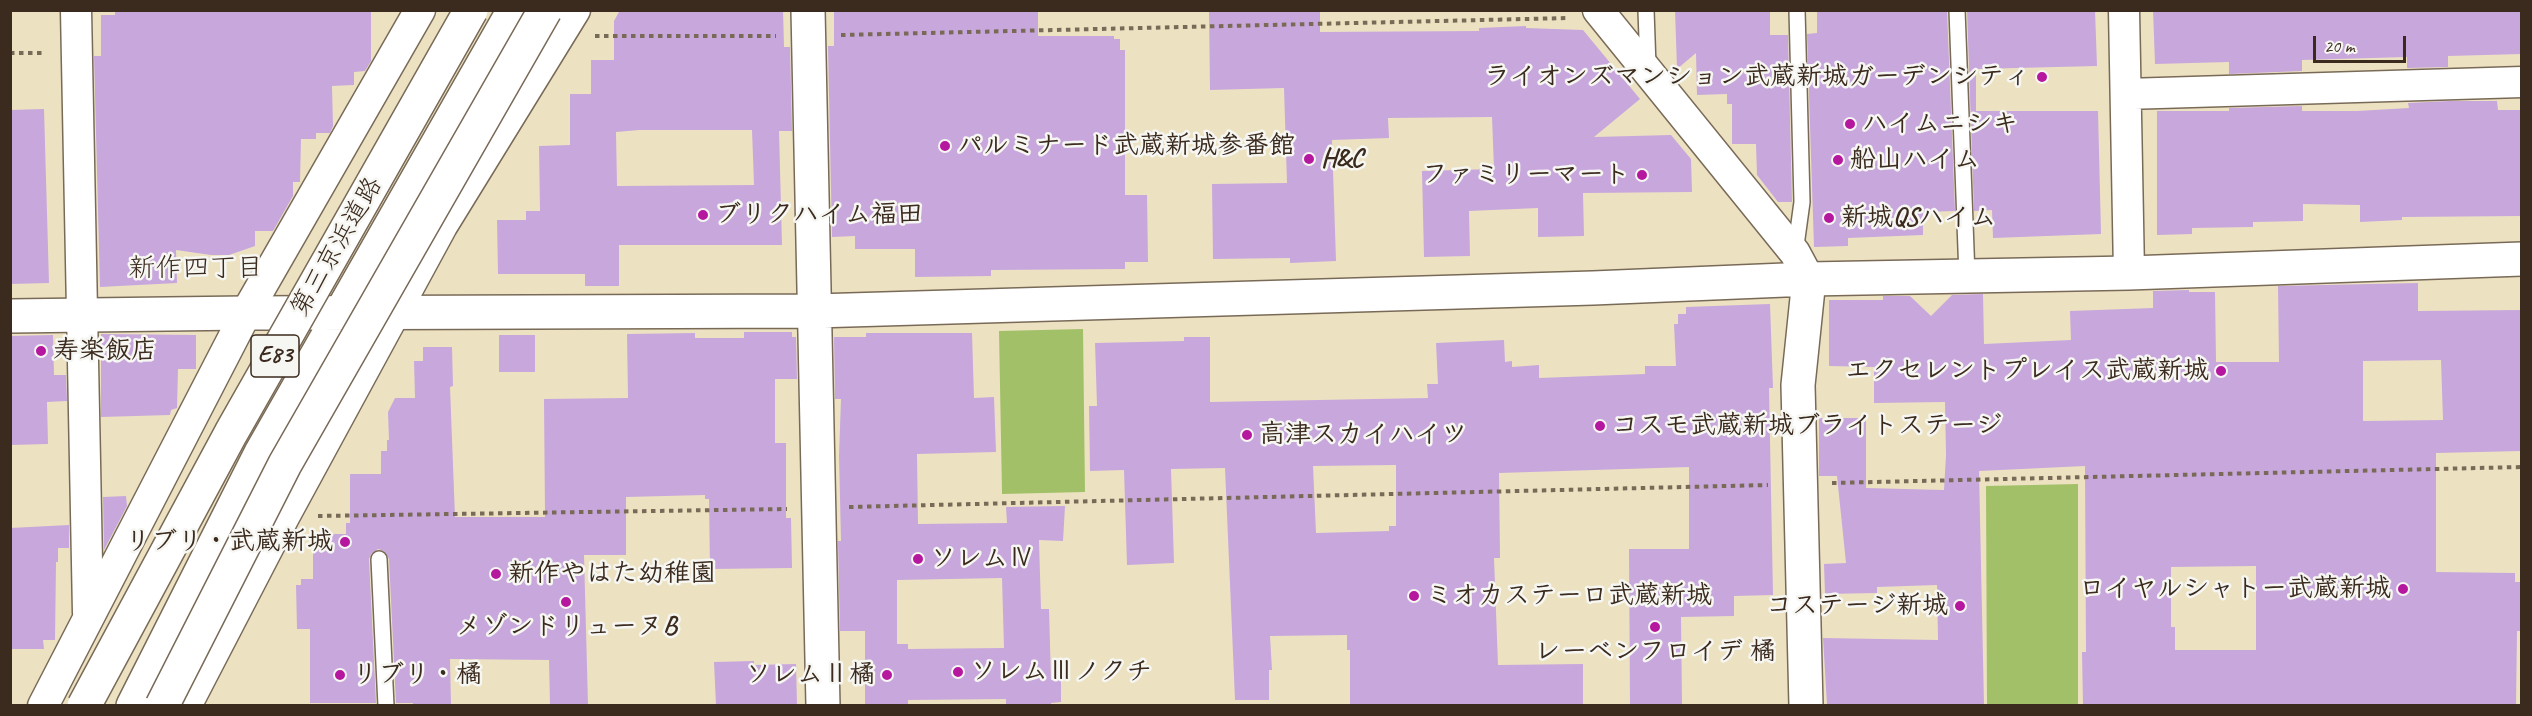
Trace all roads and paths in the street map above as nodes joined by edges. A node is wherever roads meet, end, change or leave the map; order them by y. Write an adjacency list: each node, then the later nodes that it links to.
1 (76, 10): 28 (street)
2 (420, 10): 24 (street)
3 (471, 10): 36 (main road, 第三京浜道路 / E83, bridge)
4 (491, 10): 25 (main road)
5 (514, 10): 25 (main road)
6 (574, 10): 12 (street)
7 (1646, 10): 16 (lane)
8 (1797, 10): 20 (lane)
9 (1957, 10): 22 (lane)
10 (2124, 10): 18 (street)
11 (1601, 14): 13 (path); 16 (street)
12 (552, 23): 13 (path); 26 (street); 39 (main road, E83, bridge)
13 (808, 23): 23 (main road)
14 (55, 52): 15 (path)
15 (10, 53)
16 (1648, 72): 20 (street)
17 (2522, 82): 18 (street)
18 (2126, 94): 21 (street)
19 (2522, 259): 21 (main road)
20 (1802, 266): 22 (main road); 23 (main road); 30 (main road)
21 (2129, 273): 22 (main road)
22 (1966, 276)
23 (814, 312): 26 (main road); 31 (main road)
24 (246, 313): 25 (main road); 28 (main road); 34 (street)
25 (330, 313): 26 (main road); 37 (main road); 38 (main road)
26 (393, 313): 32 (street)
27 (10, 316): 28 (main road)
28 (82, 317): 34 (street)
29 (2522, 467): 30 (path)
30 (1799, 484): 31 (path); 43 (main road)
31 (819, 508): 32 (path); 42 (main road)
32 (284, 517): 40 (street)
33 (379, 559): 41 (lane)
34 (88, 617): 35 (street)
35 (43, 705)
36 (84, 705)
37 (112, 705)
38 (133, 705)
39 (162, 705)
40 (186, 705)
41 (386, 705)
42 (823, 705)
43 (1806, 705)

